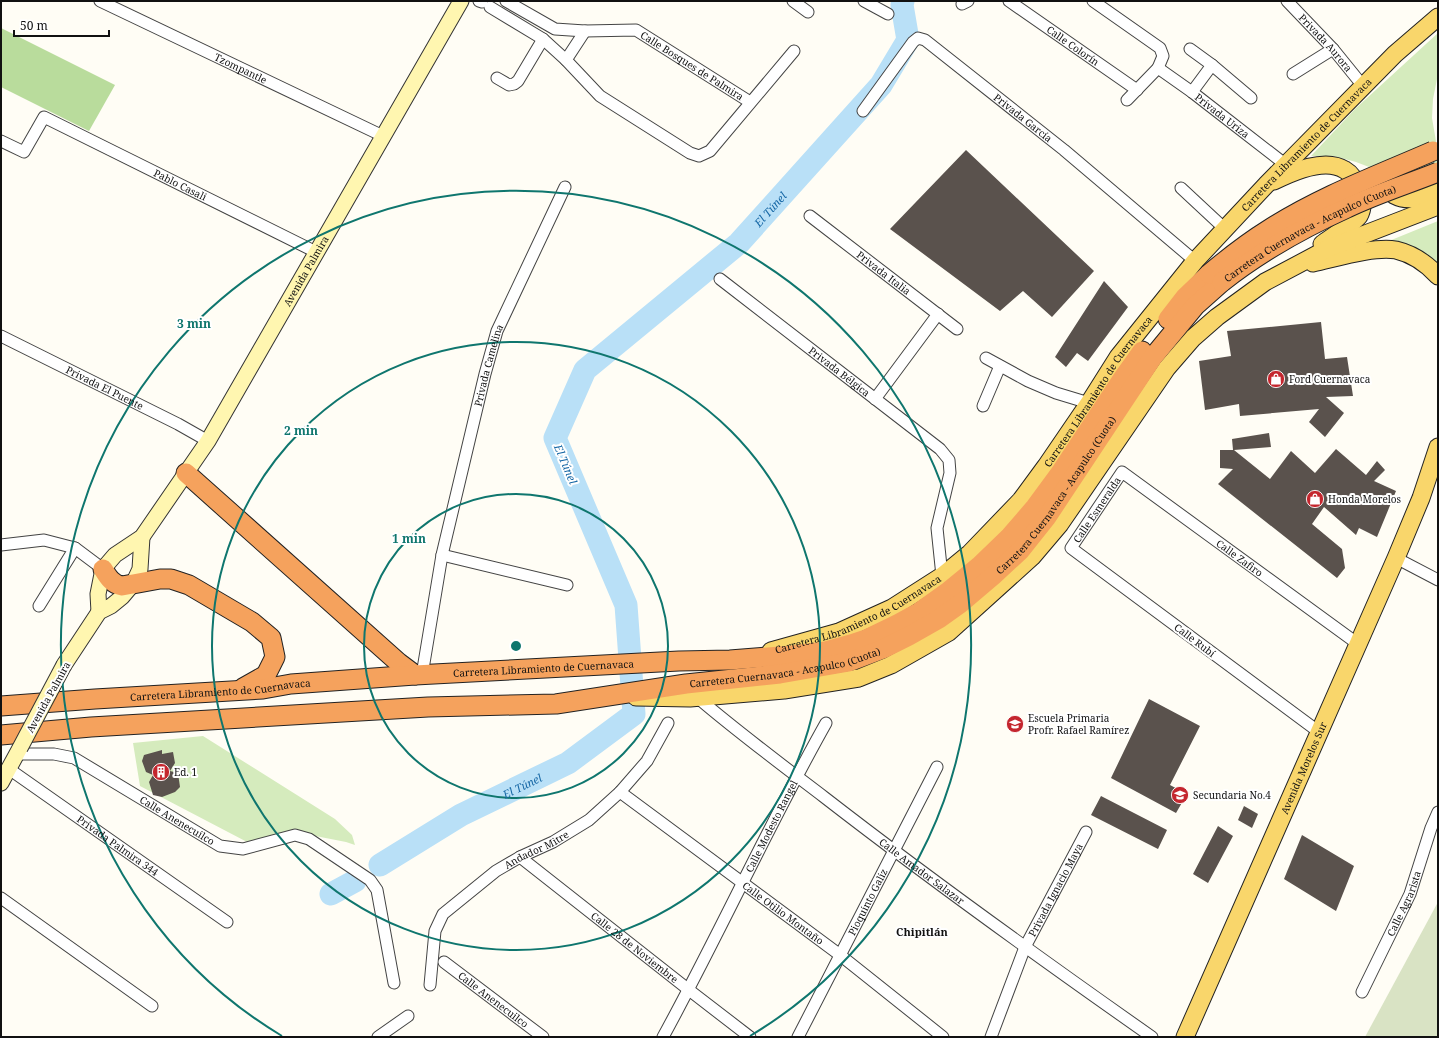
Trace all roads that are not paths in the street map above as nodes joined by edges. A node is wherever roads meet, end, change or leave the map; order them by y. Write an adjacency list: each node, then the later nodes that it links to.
1 (100, 1): 30 (street, Tzompantle)
2 (461, 1): 30 (main road, Avenida Palmira)
3 (506, 1): 13 (street, Calle Bosques de Palmira)
4 (793, 1): 10 (street)
5 (864, 1): 11 (street)
6 (1009, 1): 24 (street, Calle Colorín)
7 (1093, 1): 20 (street)
8 (1287, 1): 16 (street, Privada Aurora)
9 (484, 3): 14 (street, Calle Bosques de Palmira)
10 (808, 12)
11 (888, 14)
12 (1438, 17): 23 (main road, Carretera Libramiento de Cuernavaca)
13 (585, 31): 18 (street); 28 (street, Calle Bosques de Palmira)
14 (543, 39): 18 (street, Calle Bosques de Palmira); 22 (street)
15 (1190, 49): 19 (street)
16 (1333, 49): 21 (street); 23 (street, Privada Aurora)
17 (794, 51): 28 (street)
18 (566, 60): 28 (street, Calle Bosques de Palmira)
19 (1212, 65): 25 (street); 26 (street)
20 (1158, 68): 24 (street); 25 (street, Privada Uriza)
21 (1293, 74)
22 (497, 78)
23 (1363, 86): 33 (main road, Carretera Libramiento de Cuernavaca)
24 (1137, 90): 27 (street)
25 (1192, 92): 33 (street, Privada Uriza)
26 (1251, 98)
27 (1127, 100)
28 (750, 102)
29 (863, 111): 44 (street, Privada García)
30 (383, 136): 43 (main road, Avenida Palmira)
31 (1, 141): 43 (street, Pablo Casali)
32 (1438, 149): 51 (highway, Carretera Cuernavaca - Acapulco (Cuota), bridge)
33 (1286, 165): 36 (main road, Carretera Libramiento de Cuernavaca)
34 (1344, 169): 36 (main road); 39 (main road); 48 (main road)
35 (1438, 172): 51 (highway, Carretera Cuernavaca - Acapulco (Cuota), bridge)
36 (1266, 185): 42 (main road, Carretera Libramiento de Cuernavaca)
37 (565, 187): 68 (street, Privada Camelina)
38 (1181, 188): 42 (street)
39 (1438, 191)
40 (1438, 206): 45 (main road)
41 (810, 216): 49 (street, Privada Italia)
42 (1225, 229): 44 (main road, Carretera Libramiento de Cuernavaca)
43 (316, 252): 58 (main road, Avenida Palmira)
44 (1195, 261): 56 (main road, Carretera Libramiento de Cuernavaca)
45 (1294, 268): 46 (main road); 48 (main road)
46 (1438, 276)
47 (720, 279): 55 (street, Privada Bélgica)
48 (1265, 282): 81 (main road)
49 (938, 314): 50 (street, Privada Italia); 55 (street, Privada Bélgica)
50 (957, 329)
51 (1164, 334): 78 (highway, Carretera Cuernavaca - Acapulco (Cuota)); 81 (highway, Carretera Cuernavaca - Acapulco (Cuota))
52 (1, 336): 58 (street, Privada El Puente)
53 (986, 358): 54 (street)
54 (1000, 366): 56 (street); 57 (street)
55 (876, 399): 71 (street)
56 (1089, 403): 71 (main road, Carretera Libramiento de Cuernavaca)
57 (983, 406)
58 (208, 441): 62 (main road, Avenida Palmira)
59 (1438, 447): 63 (main road)
60 (1122, 472): 67 (street, Calle Esmeralda); 77 (street, Calle Zafiro)
61 (1438, 472): 63 (main road)
62 (186, 473): 64 (main road, Avenida Palmira); 79 (highway)
63 (1421, 498): 69 (main road, Avenida Morelos Sur)
64 (142, 537): 70 (main road, Avenida Palmira); 73 (main road, Avenida Palmira)
65 (1, 545): 66 (street)
66 (75, 548): 70 (street); 75 (street)
67 (1071, 548): 85 (street, Calle Rubí)
68 (442, 555): 74 (street); 79 (street, Privada Camelina)
69 (1396, 558): 72 (street); 77 (main road, Avenida Morelos Sur)
70 (103, 569): 73 (highway); 76 (main road)
71 (942, 576): 78 (main road, Carretera Libramiento de Cuernavaca)
72 (1438, 580)
73 (133, 584): 76 (main road, Avenida Palmira); 80 (highway)
74 (568, 585)
75 (38, 606)
76 (98, 612): 87 (main road, Avenida Palmira, bridge)
77 (1358, 644): 85 (main road, Avenida Morelos Sur)
78 (730, 660): 79 (highway, Carretera Libramiento de Cuernavaca)
79 (418, 675): 80 (highway, Carretera Libramiento de Cuernavaca)
80 (240, 690): 82 (highway, Carretera Libramiento de Cuernavaca)
81 (692, 693): 86 (highway, Carretera Cuernavaca - Acapulco (Cuota)); 90 (street, Calle Amador Salazar)
82 (1, 706)
83 (668, 723): 92 (street, Andador Mitre)
84 (826, 723): 90 (street, Calle Modesto Rangel)
85 (1319, 732): 117 (main road, Avenida Morelos Sur)
86 (1, 734)
87 (18, 751): 89 (main road, Avenida Palmira); 103 (street, Calle Anenecuilco)
88 (937, 767): 95 (street, Pioquinto Galiz)
89 (8, 769): 91 (main road, Avenida Palmira); 99 (street, Privada Palmira 344)
90 (796, 776): 95 (street, Calle Amador Salazar); 97 (street, Calle Modesto Rangel)
91 (1, 783)
92 (620, 792): 96 (street, Andador Mitre); 97 (street, Calle Otilio Montaño)
93 (1438, 812): 106 (street, Calle Agrarista)
94 (1086, 832): 100 (street, Privada Ignacio Maya)
95 (893, 850): 100 (street, Calle Amador Salazar); 101 (street, Pioquinto Galiz)
96 (520, 857): 104 (street, Andador Mitre); 105 (street, Calle 28 de Noviembre)
97 (743, 882): 101 (street, Calle Otilio Montaño); 105 (street, Calle Modesto Rangel)
98 (1, 898): 107 (street)
99 (226, 922)
100 (1025, 947): 115 (street, Privada Ignacio Maya); 116 (street, Calle Amador Salazar)
101 (840, 955): 113 (street, Pioquinto Galiz); 114 (street, Calle Otilio Montaño)
102 (444, 962): 110 (street, Calle Anenecuilco)
103 (394, 983)
104 (430, 985)
105 (689, 990): 111 (street, Calle Modesto Rangel); 112 (street, Calle 28 de Noviembre)
106 (1362, 992)
107 (152, 1006)
108 (408, 1016): 109 (street)
109 (378, 1037)
110 (543, 1037)
111 (664, 1037)
112 (750, 1037)
113 (798, 1037)
114 (944, 1037)
115 (991, 1037)
116 (1152, 1037)
117 (1184, 1037)

